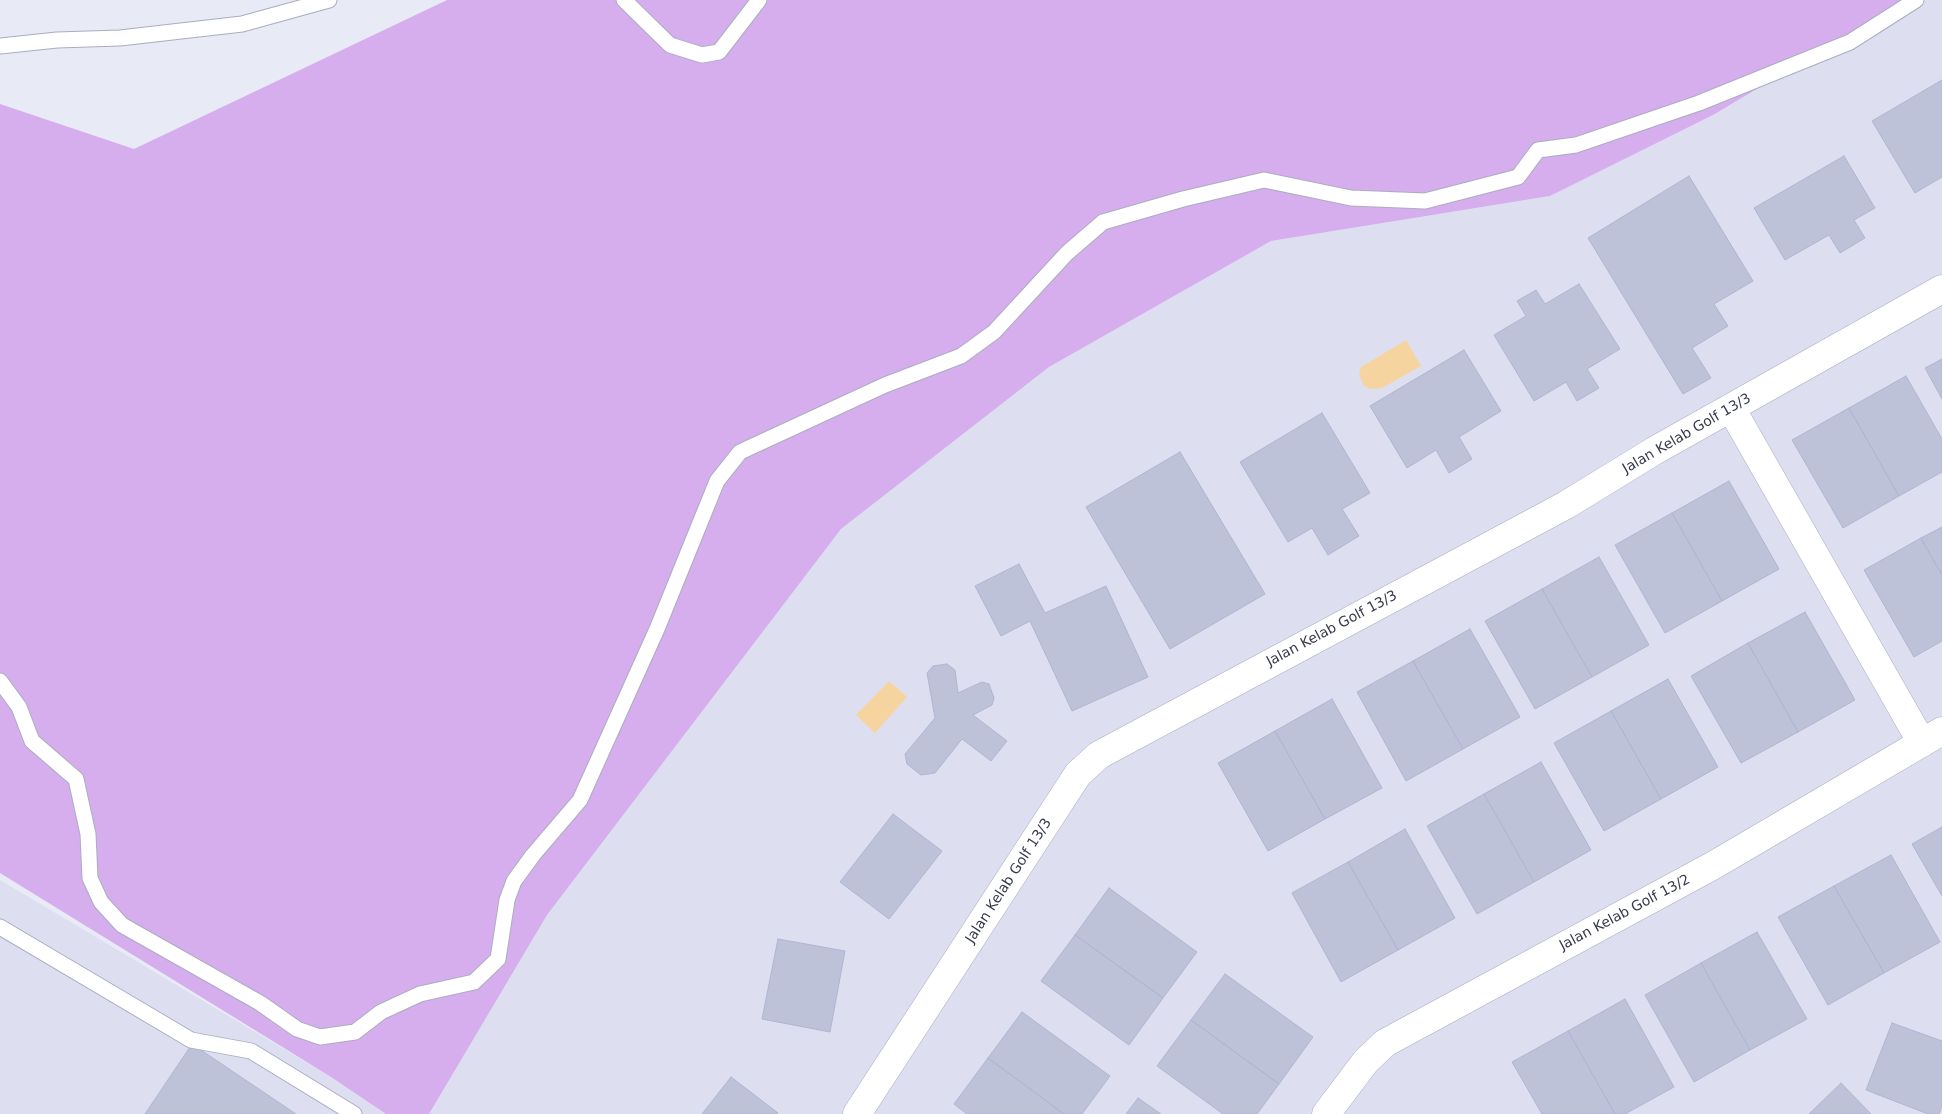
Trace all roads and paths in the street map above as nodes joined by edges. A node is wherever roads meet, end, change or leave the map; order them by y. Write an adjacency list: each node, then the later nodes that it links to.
1 (329, 0): 5 (lane)
2 (624, 0): 3 (lane)
3 (759, 0)
4 (1916, 0): 8 (lane)
5 (0, 46)
6 (1942, 289): 7 (street, Jalan Kelab Golf 13/3)
7 (1731, 408): 9 (street); 12 (street, Jalan Kelab Golf 13/3)
8 (0, 681)
9 (1932, 737): 13 (street, Jalan Kelab Golf 13/2)
10 (0, 926): 11 (lane)
11 (354, 1114)
12 (857, 1114)
13 (1326, 1114)

